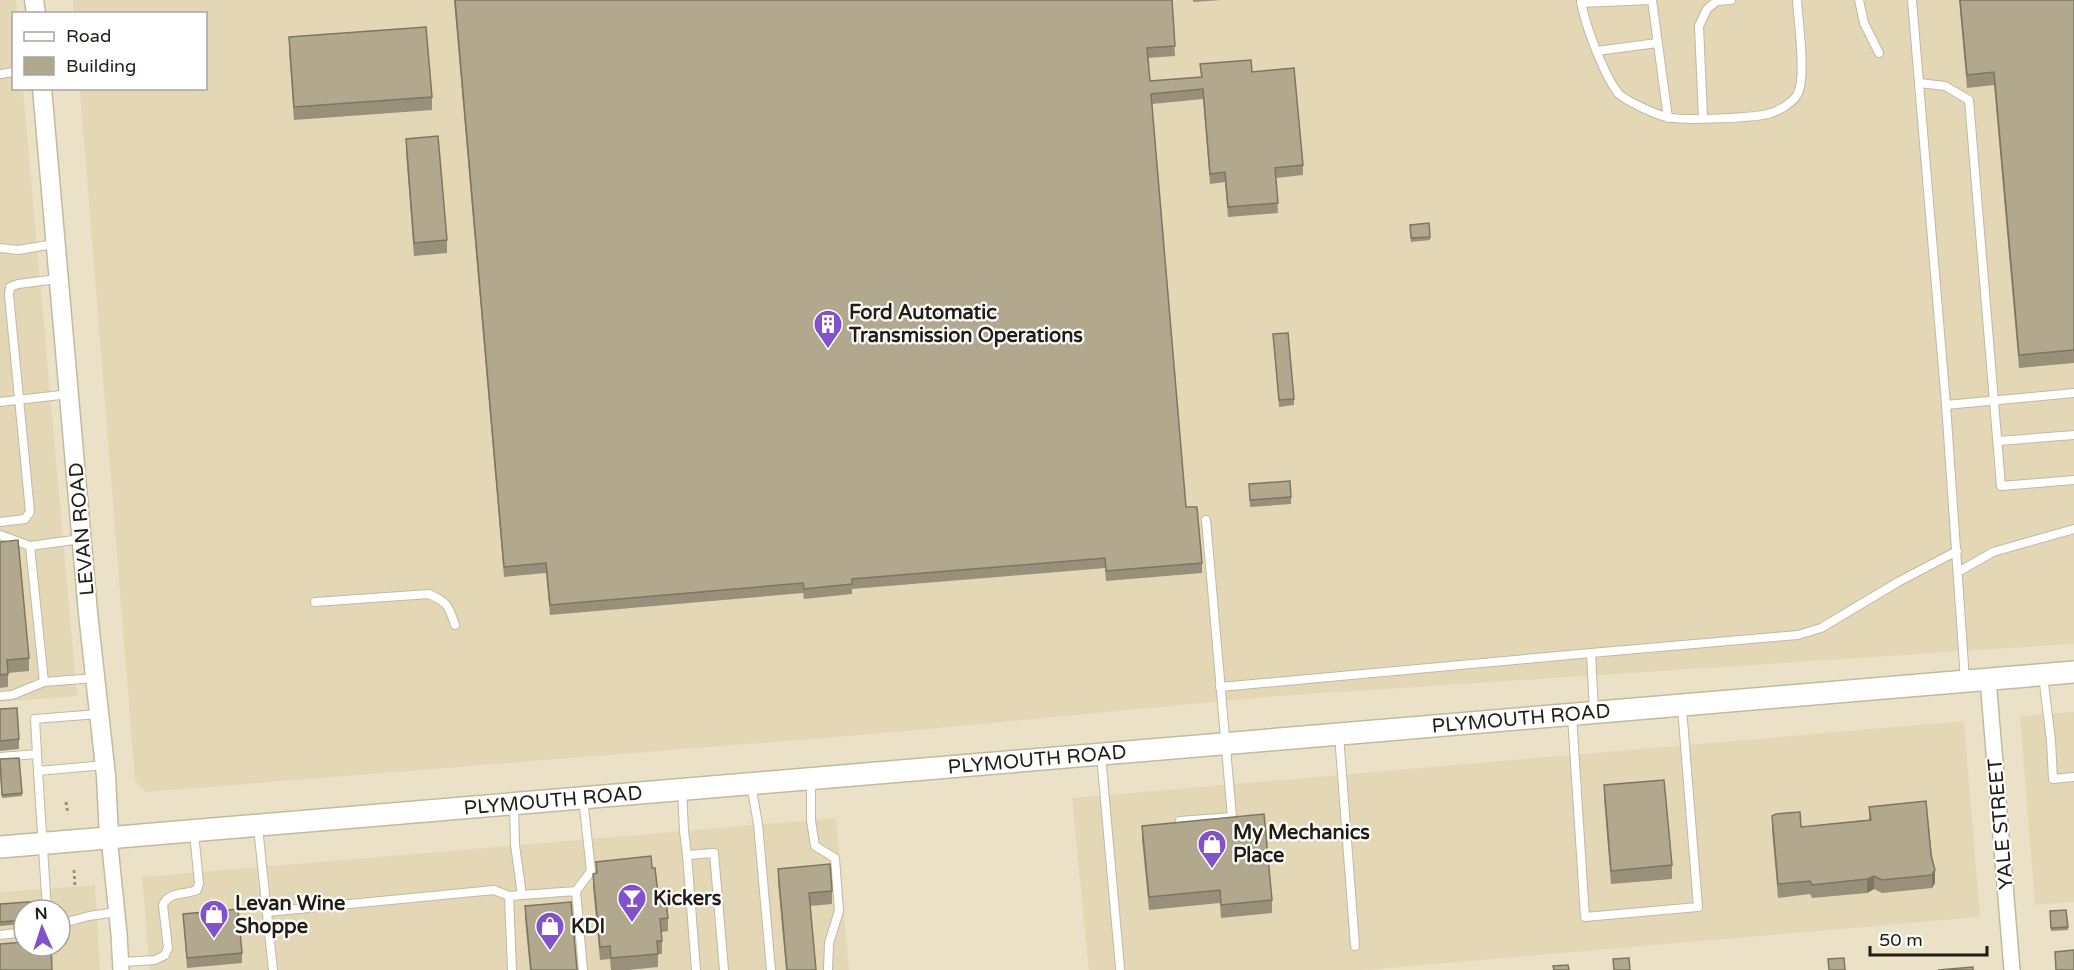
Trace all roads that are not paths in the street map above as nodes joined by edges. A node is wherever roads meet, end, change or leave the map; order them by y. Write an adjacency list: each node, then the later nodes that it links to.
1 (1651, 0): 6 (lane); 7 (lane)
2 (1731, 0): 13 (lane)
3 (1797, 0): 13 (lane)
4 (1859, 0): 9 (lane)
5 (1912, 0): 10 (lane)
6 (1581, 1): 8 (lane)
7 (1657, 43): 8 (lane); 12 (lane)
8 (1597, 51): 12 (lane)
9 (1879, 53)
10 (1919, 83): 20 (lane); 22 (lane)
11 (42, 90): 14 (street, LEVAN ROAD)
12 (1668, 118): 13 (lane)
13 (1703, 118)
14 (56, 244): 15 (lane); 16 (street, LEVAN ROAD)
15 (0, 248)
16 (58, 279): 18 (street, LEVAN ROAD); 19 (lane)
17 (2074, 393): 20 (lane)
18 (69, 394): 19 (lane); 30 (street, LEVAN ROAD)
19 (19, 399): 21 (lane); 27 (lane)
20 (1994, 400): 22 (lane); 24 (lane)
21 (0, 402)
22 (1946, 405): 32 (lane)
23 (2074, 435): 24 (lane)
24 (1998, 441): 25 (lane)
25 (2074, 480)
26 (1206, 520): 43 (lane)
27 (1, 522): 29 (lane)
28 (2074, 530): 33 (lane)
29 (1, 535): 31 (lane)
30 (81, 539): 31 (lane); 39 (street, LEVAN ROAD)
31 (30, 546): 42 (lane)
32 (1957, 550): 33 (lane); 36 (lane)
33 (1958, 572): 41 (lane)
34 (315, 602): 35 (lane)
35 (454, 625)
36 (1592, 652): 43 (lane); 46 (lane)
37 (2074, 672): 38 (main road, PLYMOUTH ROAD)
38 (2043, 674): 40 (main road, PLYMOUTH ROAD); 56 (lane)
39 (96, 678): 42 (lane); 47 (street, LEVAN ROAD)
40 (1988, 679): 41 (main road, PLYMOUTH ROAD); 86 (street, YALE STREET)
41 (1965, 681): 45 (main road, PLYMOUTH ROAD)
42 (44, 682): 44 (lane)
43 (1220, 687): 50 (lane)
44 (0, 696)
45 (1682, 705): 46 (main road, PLYMOUTH ROAD); 48 (lane)
46 (1594, 712): 48 (main road, PLYMOUTH ROAD)
47 (100, 714): 51 (lane); 54 (street, LEVAN ROAD)
48 (1572, 714): 49 (main road, PLYMOUTH ROAD)
49 (1339, 734): 50 (main road, PLYMOUTH ROAD); 76 (lane)
50 (1225, 743): 52 (main road, PLYMOUTH ROAD); 62 (lane)
51 (37, 754): 53 (lane); 55 (lane)
52 (1101, 754): 57 (main road, PLYMOUTH ROAD); 78 (lane)
53 (0, 757)
54 (105, 765): 55 (lane); 65 (street, LEVAN ROAD)
55 (39, 771): 66 (lane)
56 (2074, 777)
57 (810, 778): 58 (main road, PLYMOUTH ROAD); 85 (lane)
58 (750, 783): 59 (main road, PLYMOUTH ROAD); 84 (lane)
59 (682, 789): 60 (main road, PLYMOUTH ROAD); 68 (lane)
60 (583, 797): 61 (main road, PLYMOUTH ROAD); 69 (lane)
61 (514, 803): 63 (main road, PLYMOUTH ROAD); 70 (lane)
62 (1180, 821)
63 (258, 826): 64 (main road, PLYMOUTH ROAD); 74 (lane)
64 (194, 831): 65 (main road, PLYMOUTH ROAD); 77 (lane)
65 (109, 837): 66 (main road, PLYMOUTH ROAD); 73 (street, LEVAN ROAD)
66 (42, 843): 67 (main road, PLYMOUTH ROAD); 72 (lane)
67 (0, 847)
68 (687, 855): 82 (lane); 83 (lane)
69 (576, 891): 70 (lane); 81 (lane)
70 (522, 895): 71 (lane)
71 (509, 896): 74 (lane); 80 (lane)
72 (46, 898)
73 (117, 912): 75 (lane); 77 (street, LEVAN ROAD)
74 (267, 912): 79 (lane)
75 (72, 921)
76 (1355, 946)
77 (121, 966)
78 (1120, 968)
79 (273, 970)
80 (512, 970)
81 (583, 970)
82 (696, 970)
83 (724, 970)
84 (771, 970)
85 (828, 970)
86 (2012, 970)

